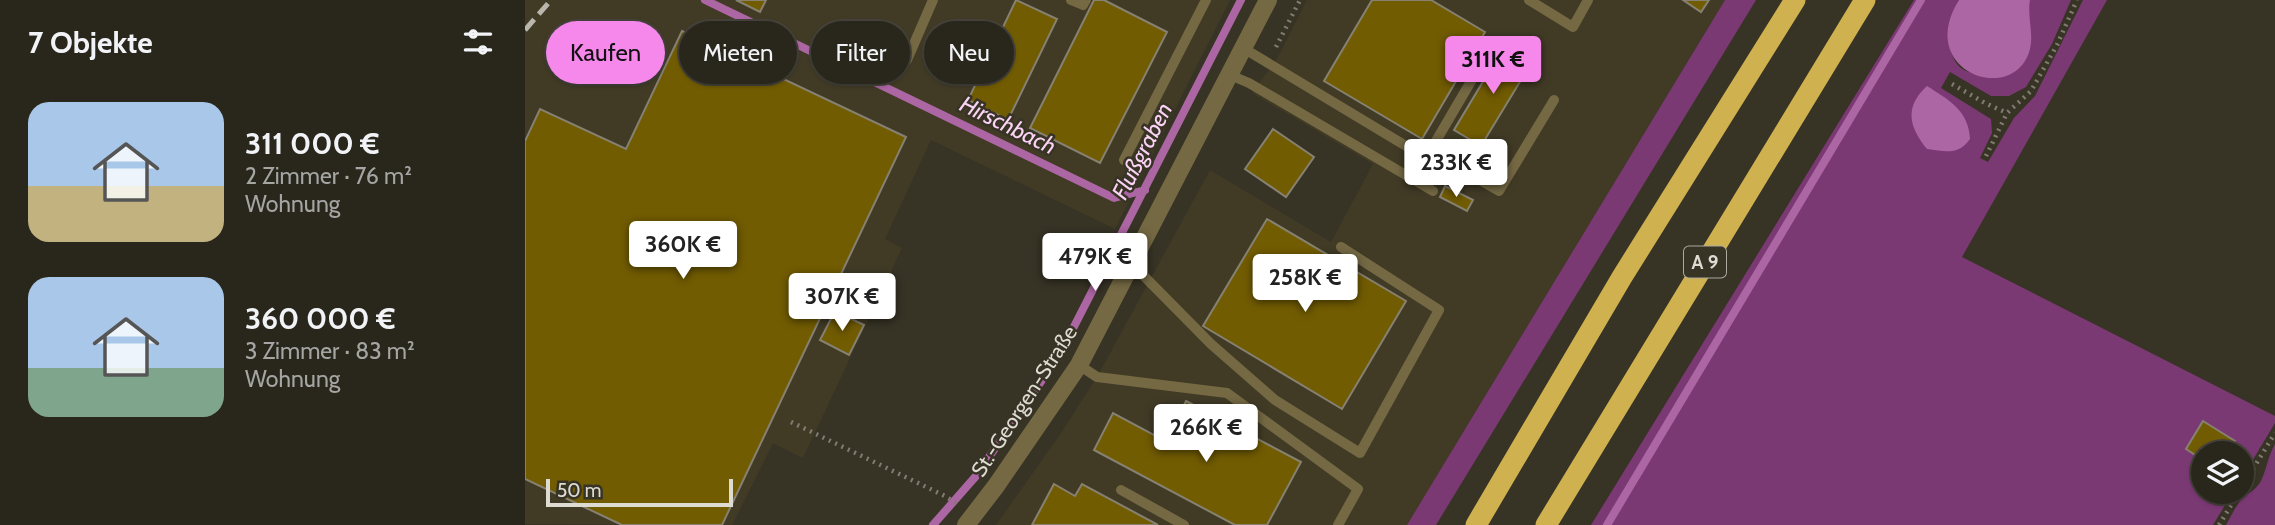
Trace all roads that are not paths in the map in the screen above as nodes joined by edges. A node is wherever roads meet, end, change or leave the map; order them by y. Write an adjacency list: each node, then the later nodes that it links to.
1 (933, 0): 12 (lane)
2 (1071, 0): 3 (lane)
3 (1086, 0)
4 (1206, 0): 16 (lane)
5 (1268, 0): 11 (street, St.-Georgen-Straße)
6 (1529, 0): 7 (lane)
7 (1588, 0)
8 (1795, 0): 25 (highway)
9 (1865, 0): 26 (highway, A 9)
10 (1494, 42): 15 (lane)
11 (1243, 48): 13 (street, St.-Georgen-Straße); 15 (lane)
12 (910, 53)
13 (1230, 75): 17 (lane); 19 (street, St.-Georgen-Straße)
14 (1554, 100): 15 (lane)
15 (1429, 151)
16 (1124, 160)
17 (1433, 191)
18 (1341, 247): 19 (lane)
19 (1132, 264): 20 (street, St.-Georgen-Straße)
20 (1079, 365): 22 (street, St.-Georgen-Straße); 24 (lane)
21 (1121, 490): 23 (lane)
22 (964, 516)
23 (1184, 525)
24 (1338, 525)
25 (1476, 525)
26 (1546, 525)

